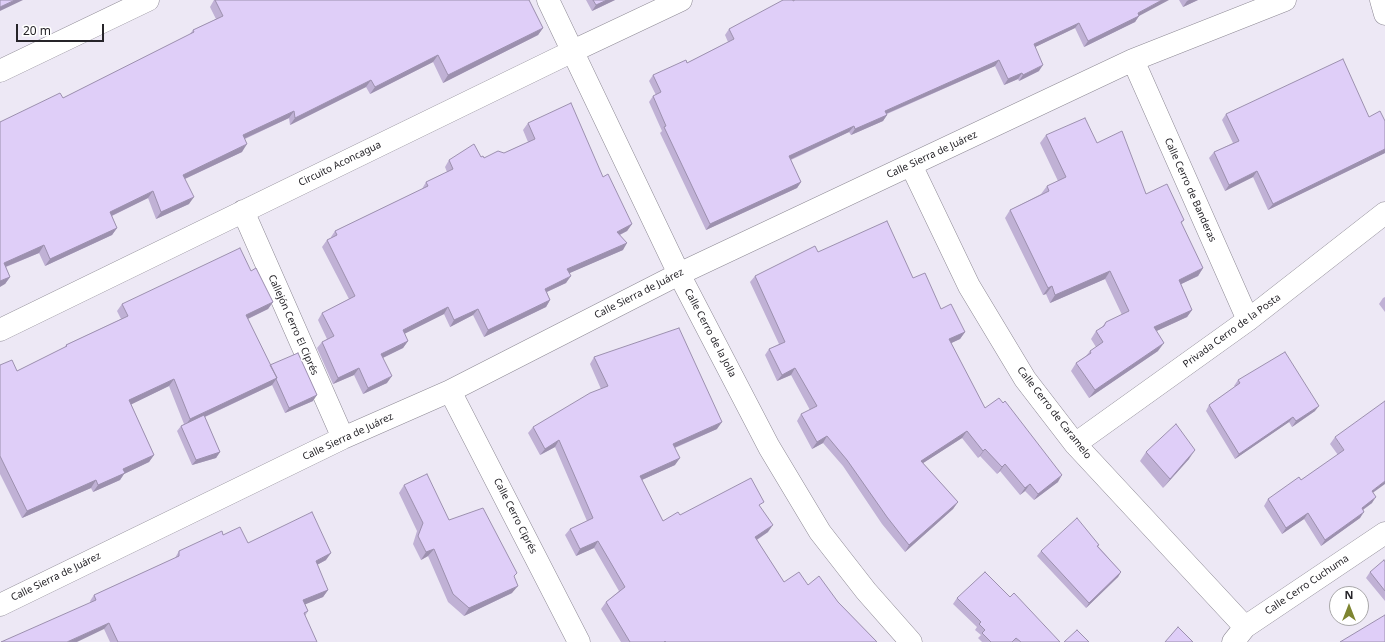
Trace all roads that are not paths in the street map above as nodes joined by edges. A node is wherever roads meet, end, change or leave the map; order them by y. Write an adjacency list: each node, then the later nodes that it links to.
1 (148, 0): 9 (street)
2 (548, 0): 7 (street, Calle Cerro de la Jolla)
3 (681, 0): 7 (street, Circuito Aconcagua)
4 (1285, 0): 8 (street, Calle Sierra de Juárez)
5 (1381, 0): 6 (street)
6 (1385, 14)
7 (573, 51): 11 (street, Circuito Aconcagua); 13 (street, Calle Cerro de la Jolla)
8 (1133, 60): 10 (street, Calle Sierra de Juárez); 14 (street, Calle Cerro de Banderas)
9 (0, 71)
10 (911, 165): 13 (street, Calle Sierra de Juárez); 18 (street, Calle Cerro de Caramelo)
11 (243, 212): 15 (street, Circuito Aconcagua); 17 (street, Callejón Cerro El Ciprés)
12 (1385, 213): 14 (street, Privada Cerro de la Posta)
13 (679, 274): 16 (street, Calle Sierra de Juárez); 23 (street, Calle Cerro de la Jolla)
14 (1248, 320): 18 (street, Privada Cerro de la Posta)
15 (0, 330)
16 (450, 391): 17 (street, Calle Sierra de Juárez); 22 (street, Calle Cerro Ciprés)
17 (343, 438): 20 (street, Calle Sierra de Juárez)
18 (1075, 444): 21 (street, Calle Cerro de Caramelo)
19 (1385, 534): 21 (street, Calle Cerro Cuchuma)
20 (0, 605)
21 (1239, 634)
22 (579, 642)
23 (911, 642)

